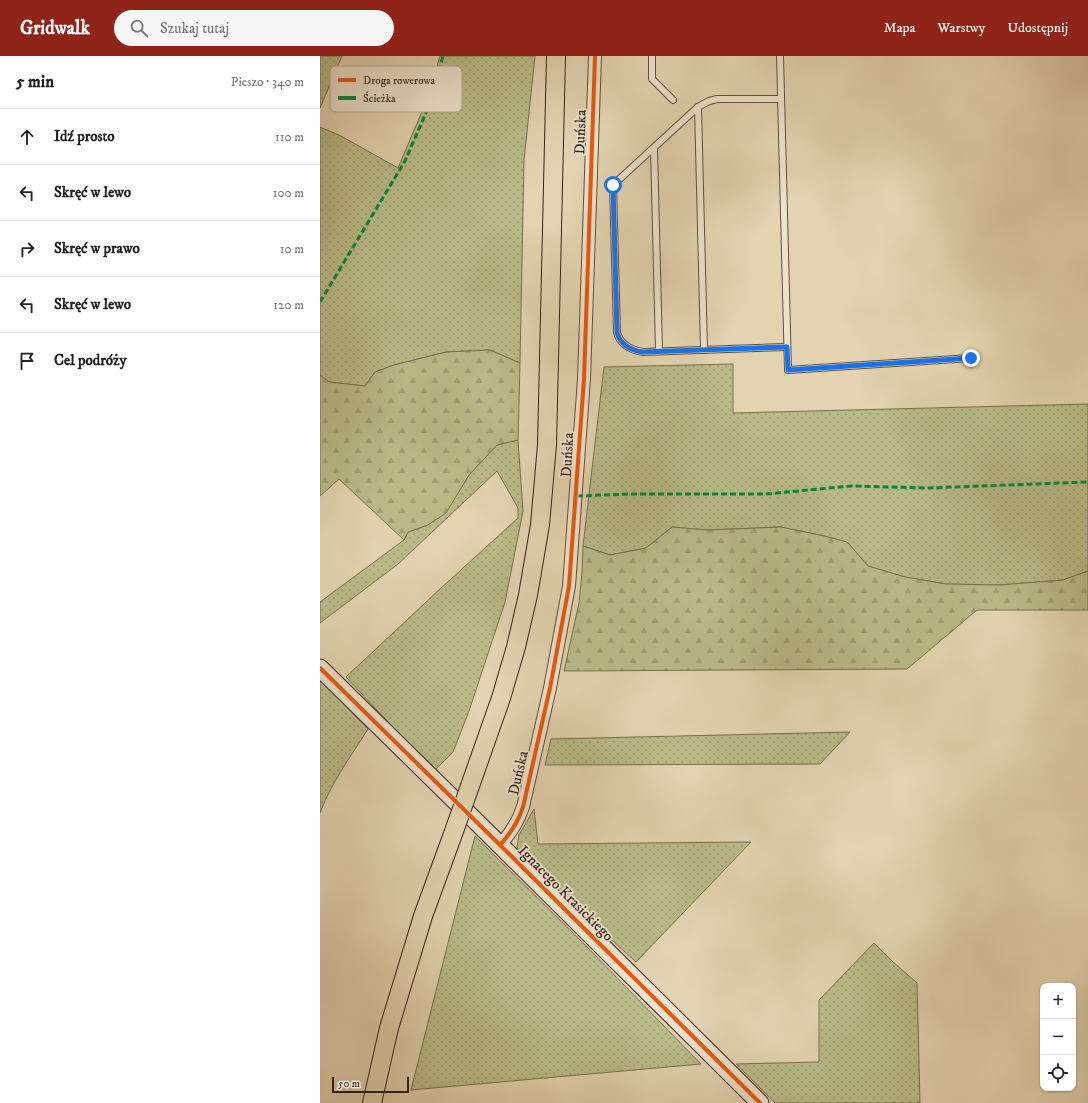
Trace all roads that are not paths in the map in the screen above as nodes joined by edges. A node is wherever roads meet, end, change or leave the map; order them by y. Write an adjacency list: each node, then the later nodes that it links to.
1 (556, 56): 15 (main road, bridge)
2 (595, 56): 14 (street, Duńska)
3 (652, 56): 6 (lane)
4 (780, 56): 5 (lane)
5 (781, 99): 7 (lane); 9 (lane)
6 (673, 100)
7 (698, 107): 8 (lane); 10 (lane)
8 (654, 148): 11 (lane); 11 (lane)
9 (787, 347): 10 (lane); 12 (lane)
10 (704, 350): 11 (lane)
11 (659, 351)
12 (971, 358)
13 (320, 668): 14 (street, Ignacego Krasickiego)
14 (500, 845): 16 (street, Ignacego Krasickiego)
15 (372, 1103)
16 (760, 1103)

